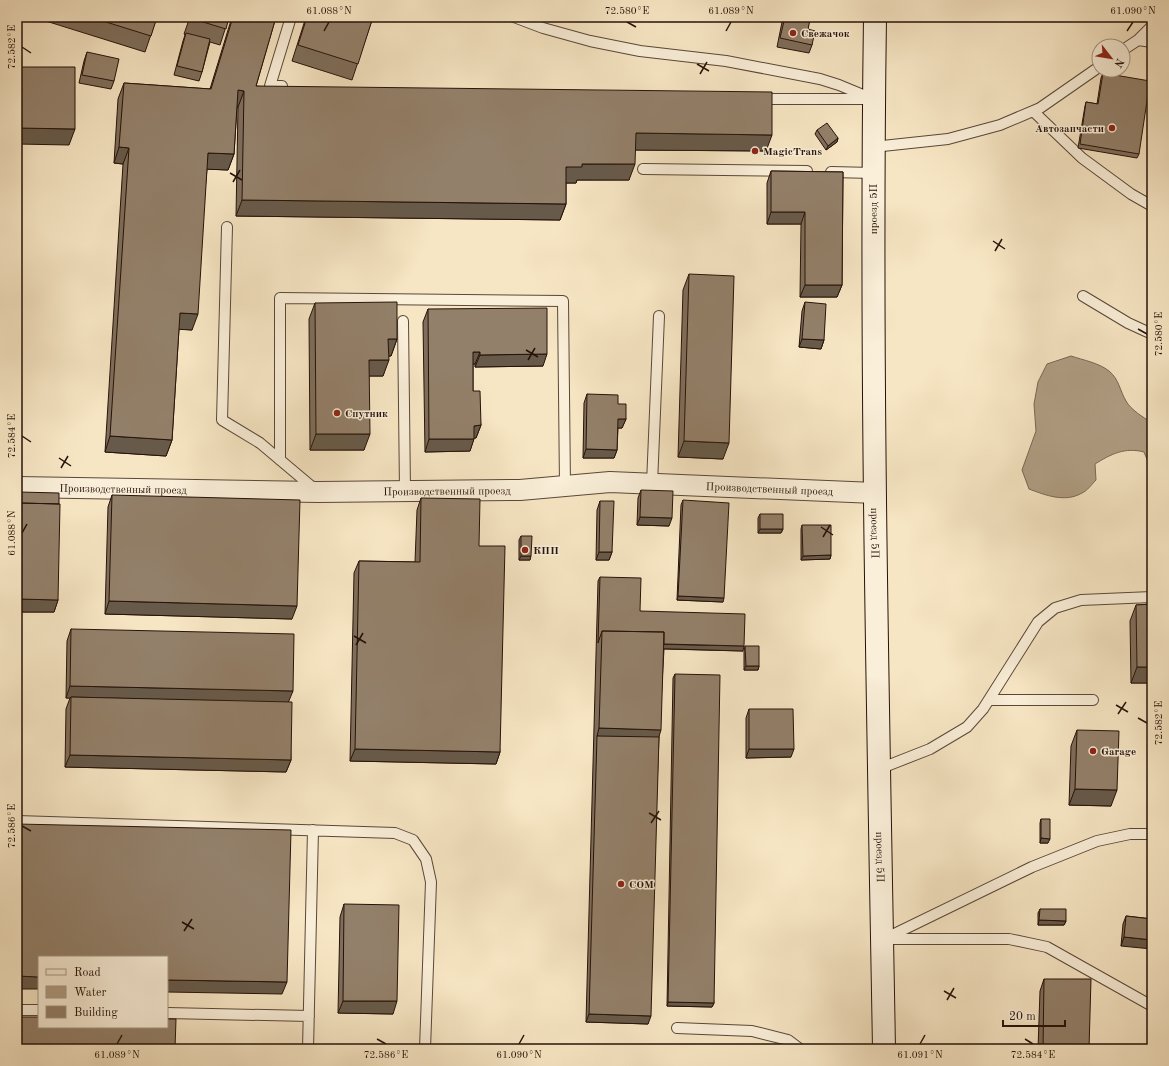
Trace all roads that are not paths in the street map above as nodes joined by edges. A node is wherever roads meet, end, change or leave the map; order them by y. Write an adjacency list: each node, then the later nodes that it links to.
1 (291, 17): 9 (lane)
2 (514, 17): 11 (lane)
3 (875, 17): 11 (street, проезд 5П)
4 (1152, 26): 5 (lane)
5 (1138, 40): 6 (lane); 7 (lane)
6 (1152, 42)
7 (1131, 45)
8 (1091, 73): 12 (lane)
9 (293, 87)
10 (752, 99): 11 (lane)
11 (874, 99): 13 (street, проезд 5П)
12 (1033, 111): 13 (lane); 16 (lane)
13 (873, 147): 15 (street, проезд 5П)
14 (643, 169): 15 (lane)
15 (873, 172): 28 (street, проезд 5П)
16 (1152, 206)
17 (227, 227): 22 (lane)
18 (1083, 296): 21 (lane)
19 (659, 316): 23 (lane)
20 (403, 321): 26 (lane)
21 (1152, 334)
22 (280, 460): 24 (lane); 27 (lane)
23 (652, 484): 24 (street, Производственный проезд); 28 (street, Производственный проезд)
24 (565, 486): 26 (street, Производственный проезд)
25 (17, 487): 27 (street, Производственный проезд)
26 (405, 491): 27 (street, Производственный проезд)
27 (318, 492)
28 (875, 493): 32 (street, проезд 5П)
29 (1152, 597): 30 (lane)
30 (989, 700): 31 (lane); 32 (lane)
31 (1093, 700)
32 (879, 769): 36 (street, проезд 5П)
33 (17, 821): 34 (lane)
34 (313, 830): 41 (lane); 44 (lane)
35 (1152, 834): 36 (lane)
36 (882, 940): 37 (lane); 46 (street, проезд 5П)
37 (1152, 1006)
38 (17, 1010): 39 (lane)
39 (38, 1010)
40 (168, 1013): 41 (lane)
41 (308, 1016): 43 (lane)
42 (676, 1028): 45 (lane)
43 (308, 1049)
44 (425, 1049)
45 (800, 1049)
46 (884, 1049)

